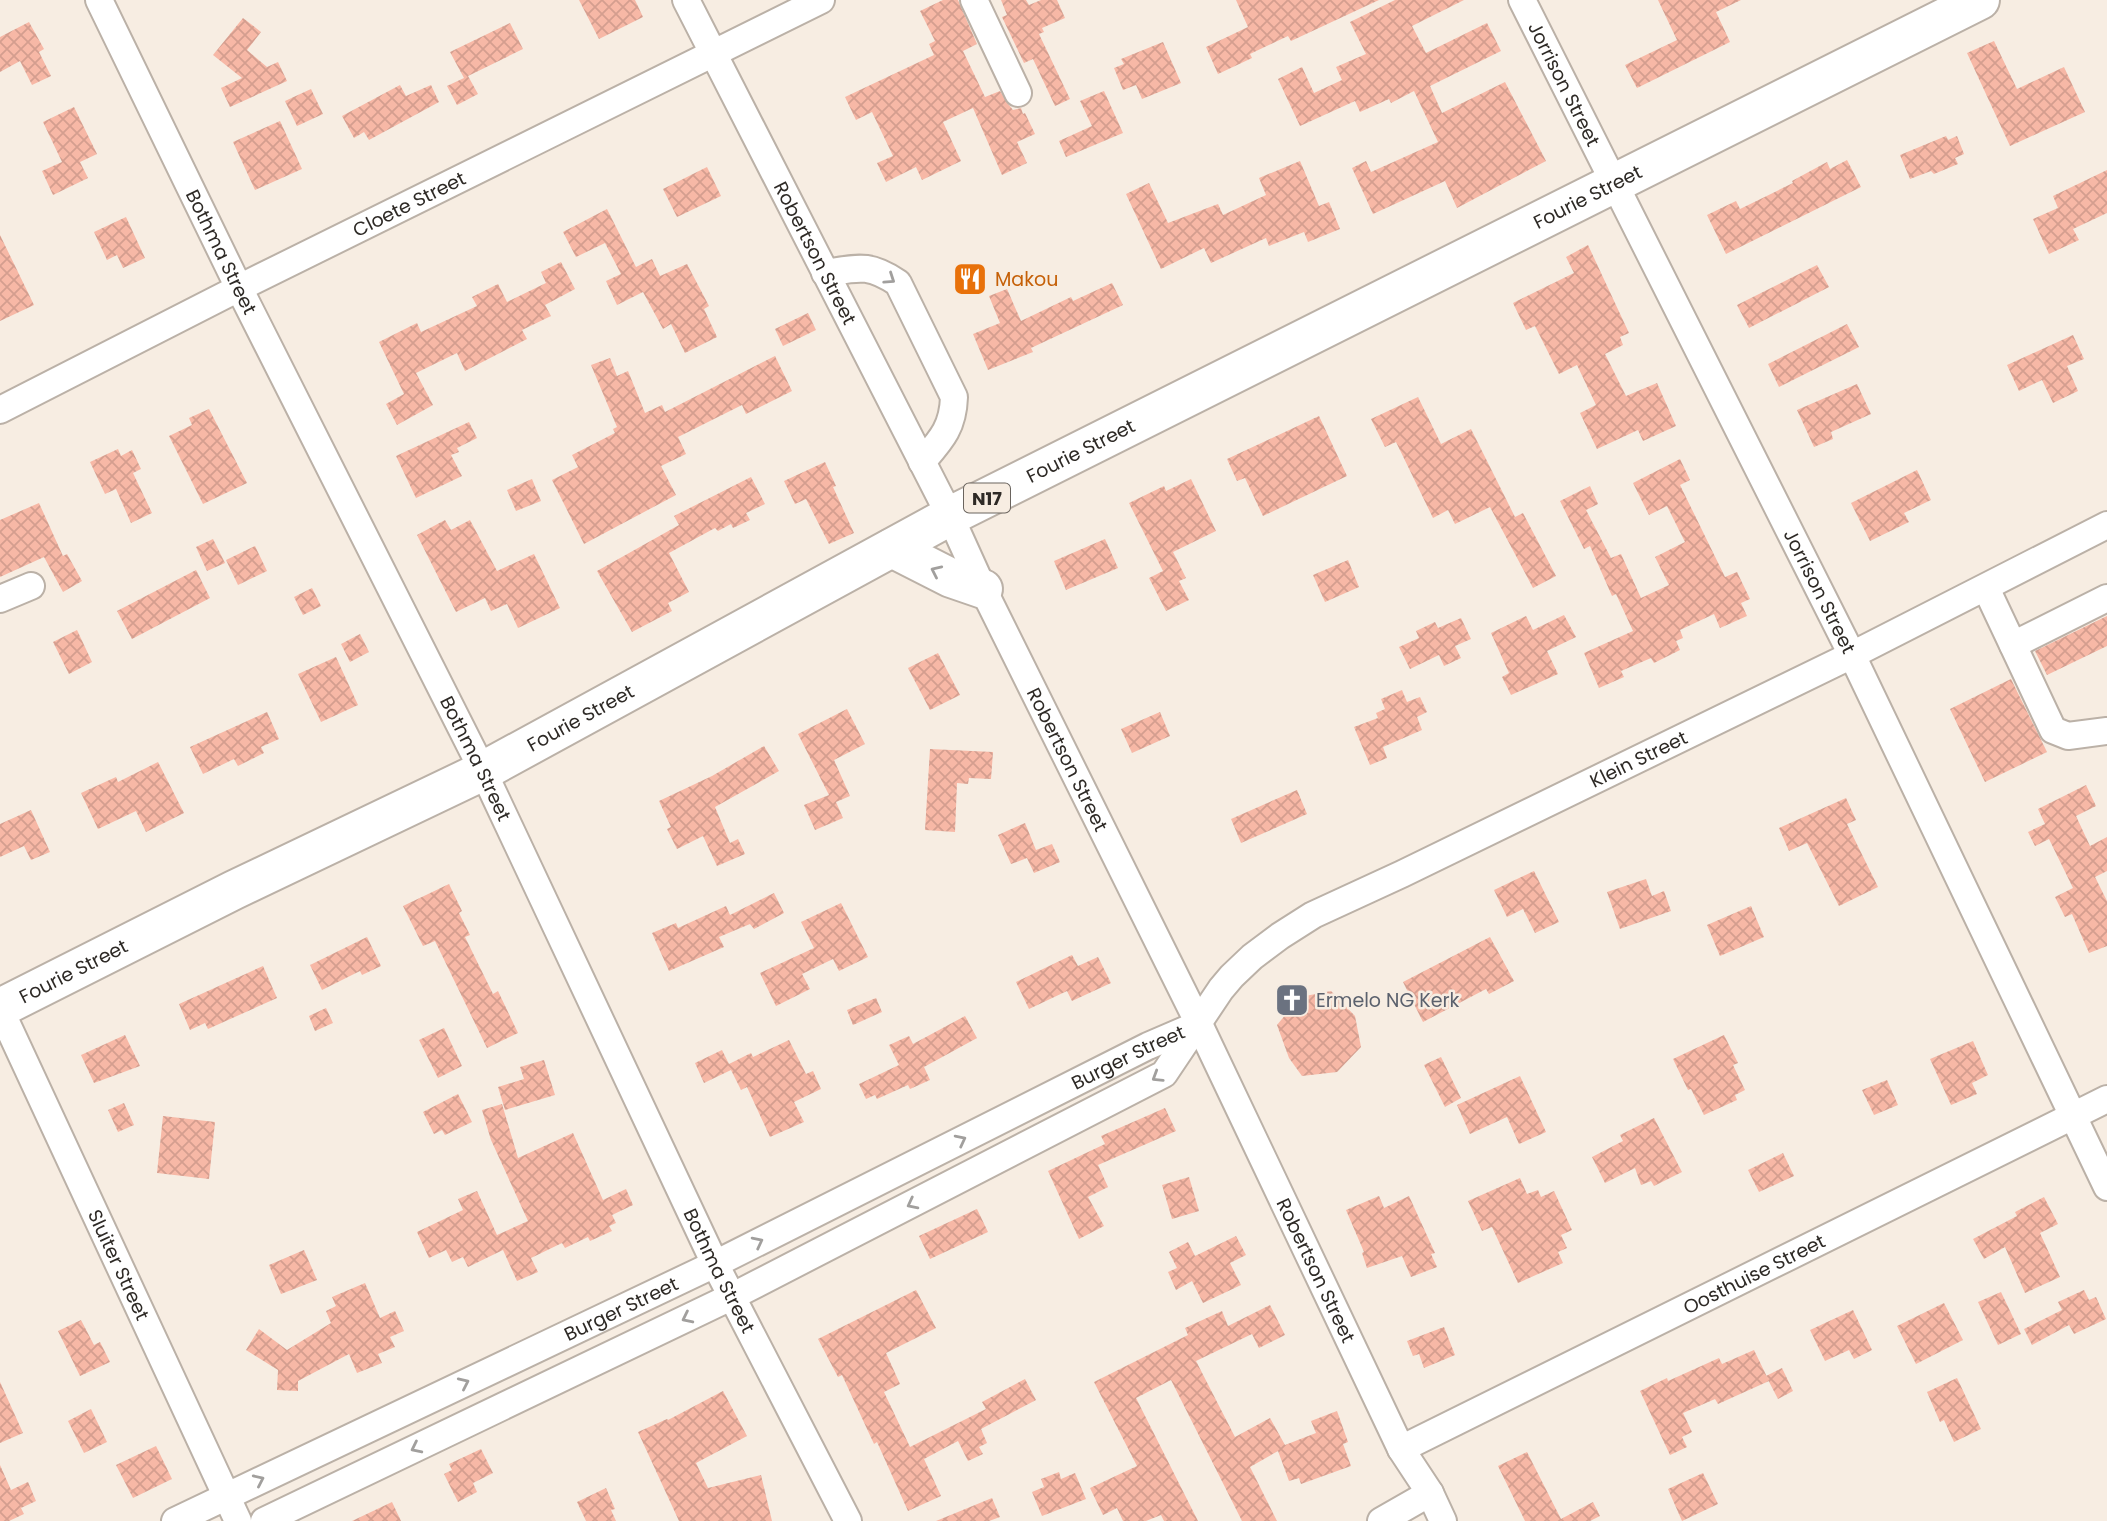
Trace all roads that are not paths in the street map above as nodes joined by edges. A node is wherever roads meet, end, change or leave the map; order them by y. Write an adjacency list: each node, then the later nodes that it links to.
1 (99, 0): 11 (street, Bothma Street)
2 (686, 0): 7 (street, Robertson Street)
3 (821, 0): 7 (street, Cloete Street)
4 (975, 0): 8 (street)
5 (1522, 0): 9 (street, Jorrison Street)
6 (1980, 0): 9 (highway, Fourie Street / N17)
7 (713, 54): 10 (street, Robertson Street); 11 (street, Cloete Street)
8 (1018, 93)
9 (1614, 183): 14 (highway, Fourie Street / N17); 23 (street, Jorrison Street)
10 (825, 273): 13 (street, Robertson Street); 13 (street, one-way to 13)
11 (239, 288): 12 (street, Cloete Street); 25 (street, Bothma Street)
12 (0, 410)
13 (922, 462): 14 (street, Robertson Street)
14 (950, 516): 16 (highway, Fourie Street / N17); 19 (street, Robertson Street)
15 (2107, 526): 18 (street, Klein Street)
16 (892, 548): 19 (highway, one-way to 16); 25 (highway, Fourie Street / N17)
17 (32, 586): 21 (street)
18 (1986, 588): 22 (street); 23 (street, Klein Street)
19 (983, 589): 27 (street, Robertson Street)
20 (2107, 598): 22 (street)
21 (0, 599)
22 (2013, 645): 24 (street)
23 (1852, 655): 27 (street, Klein Street); 29 (street, Jorrison Street)
24 (2107, 731)
25 (483, 771): 26 (highway, Fourie Street / N17); 31 (street, Bothma Street)
26 (0, 1009): 35 (street, Sluiter Street)
27 (1199, 1024): 31 (street, Burger Street, one-way to 27); 32 (street, Burger Street, one-way to 32); 33 (street, Robertson Street)
28 (2107, 1098): 29 (street, Oosthuise Street)
29 (2072, 1116): 30 (street, Jorrison Street); 33 (street, Oosthuise Street)
30 (2107, 1187)
31 (715, 1264): 32 (street, Bothma Street); 35 (street, Burger Street, one-way to 31)
32 (733, 1296): 38 (street, Burger Street, one-way to 38); 39 (street, Bothma Street)
33 (1401, 1449): 34 (street, Robertson Street)
34 (1430, 1493): 40 (street); 41 (street, Robertson Street)
35 (224, 1496): 36 (street, Burger Street); 37 (street, Sluiter Street)
36 (176, 1521)
37 (238, 1521)
38 (264, 1521)
39 (848, 1521)
40 (1381, 1521)
41 (1443, 1521)

